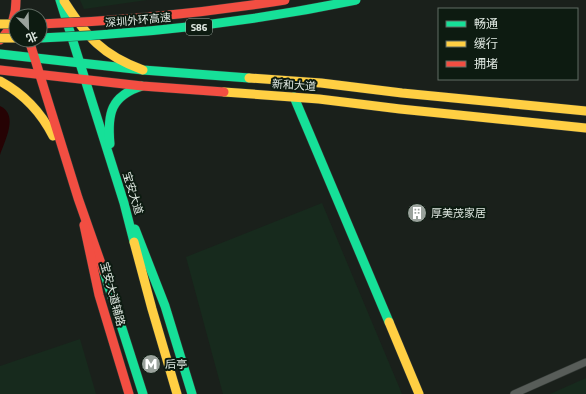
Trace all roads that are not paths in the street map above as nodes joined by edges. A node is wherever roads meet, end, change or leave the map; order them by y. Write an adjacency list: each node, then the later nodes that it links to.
1 (16, 0): 8 (main road)
2 (60, 0): 12 (main road, 宝安大道)
3 (63, 0): 14 (main road)
4 (285, 0): 6 (main road, 深圳外环高速 / S86, bridge)
5 (356, 0): 7 (main road, 深圳外环高速 / S86, bridge)
6 (48, 24)
7 (48, 38)
8 (0, 39)
9 (32, 48): 11 (main road)
10 (0, 54): 11 (main road, 新和大道)
11 (35, 58): 12 (main road, 新和大道); 15 (main road)
12 (79, 63): 14 (main road, 新和大道); 16 (main road, 宝安大道)
13 (0, 70): 15 (main road, 新和大道)
14 (143, 70): 20 (main road, 新和大道)
15 (40, 74): 16 (main road, 新和大道); 22 (main road)
16 (84, 79): 18 (main road, 新和大道); 23 (main road, 宝安大道)
17 (0, 81): 22 (main road)
18 (142, 86): 19 (main road, 新和大道); 23 (main road)
19 (294, 97): 21 (main road, 新和大道); 31 (main road)
20 (586, 111)
21 (586, 128)
22 (66, 163): 24 (main road)
23 (113, 168): 25 (main road, 宝安大道)
24 (78, 198): 27 (main road, 宝安大道辅路); 28 (main road)
25 (124, 204): 29 (main road, 宝安大道); 30 (main road)
26 (586, 362): 32 (street)
27 (129, 394)
28 (143, 394)
29 (178, 394)
30 (192, 394)
31 (419, 394)
32 (514, 394)

